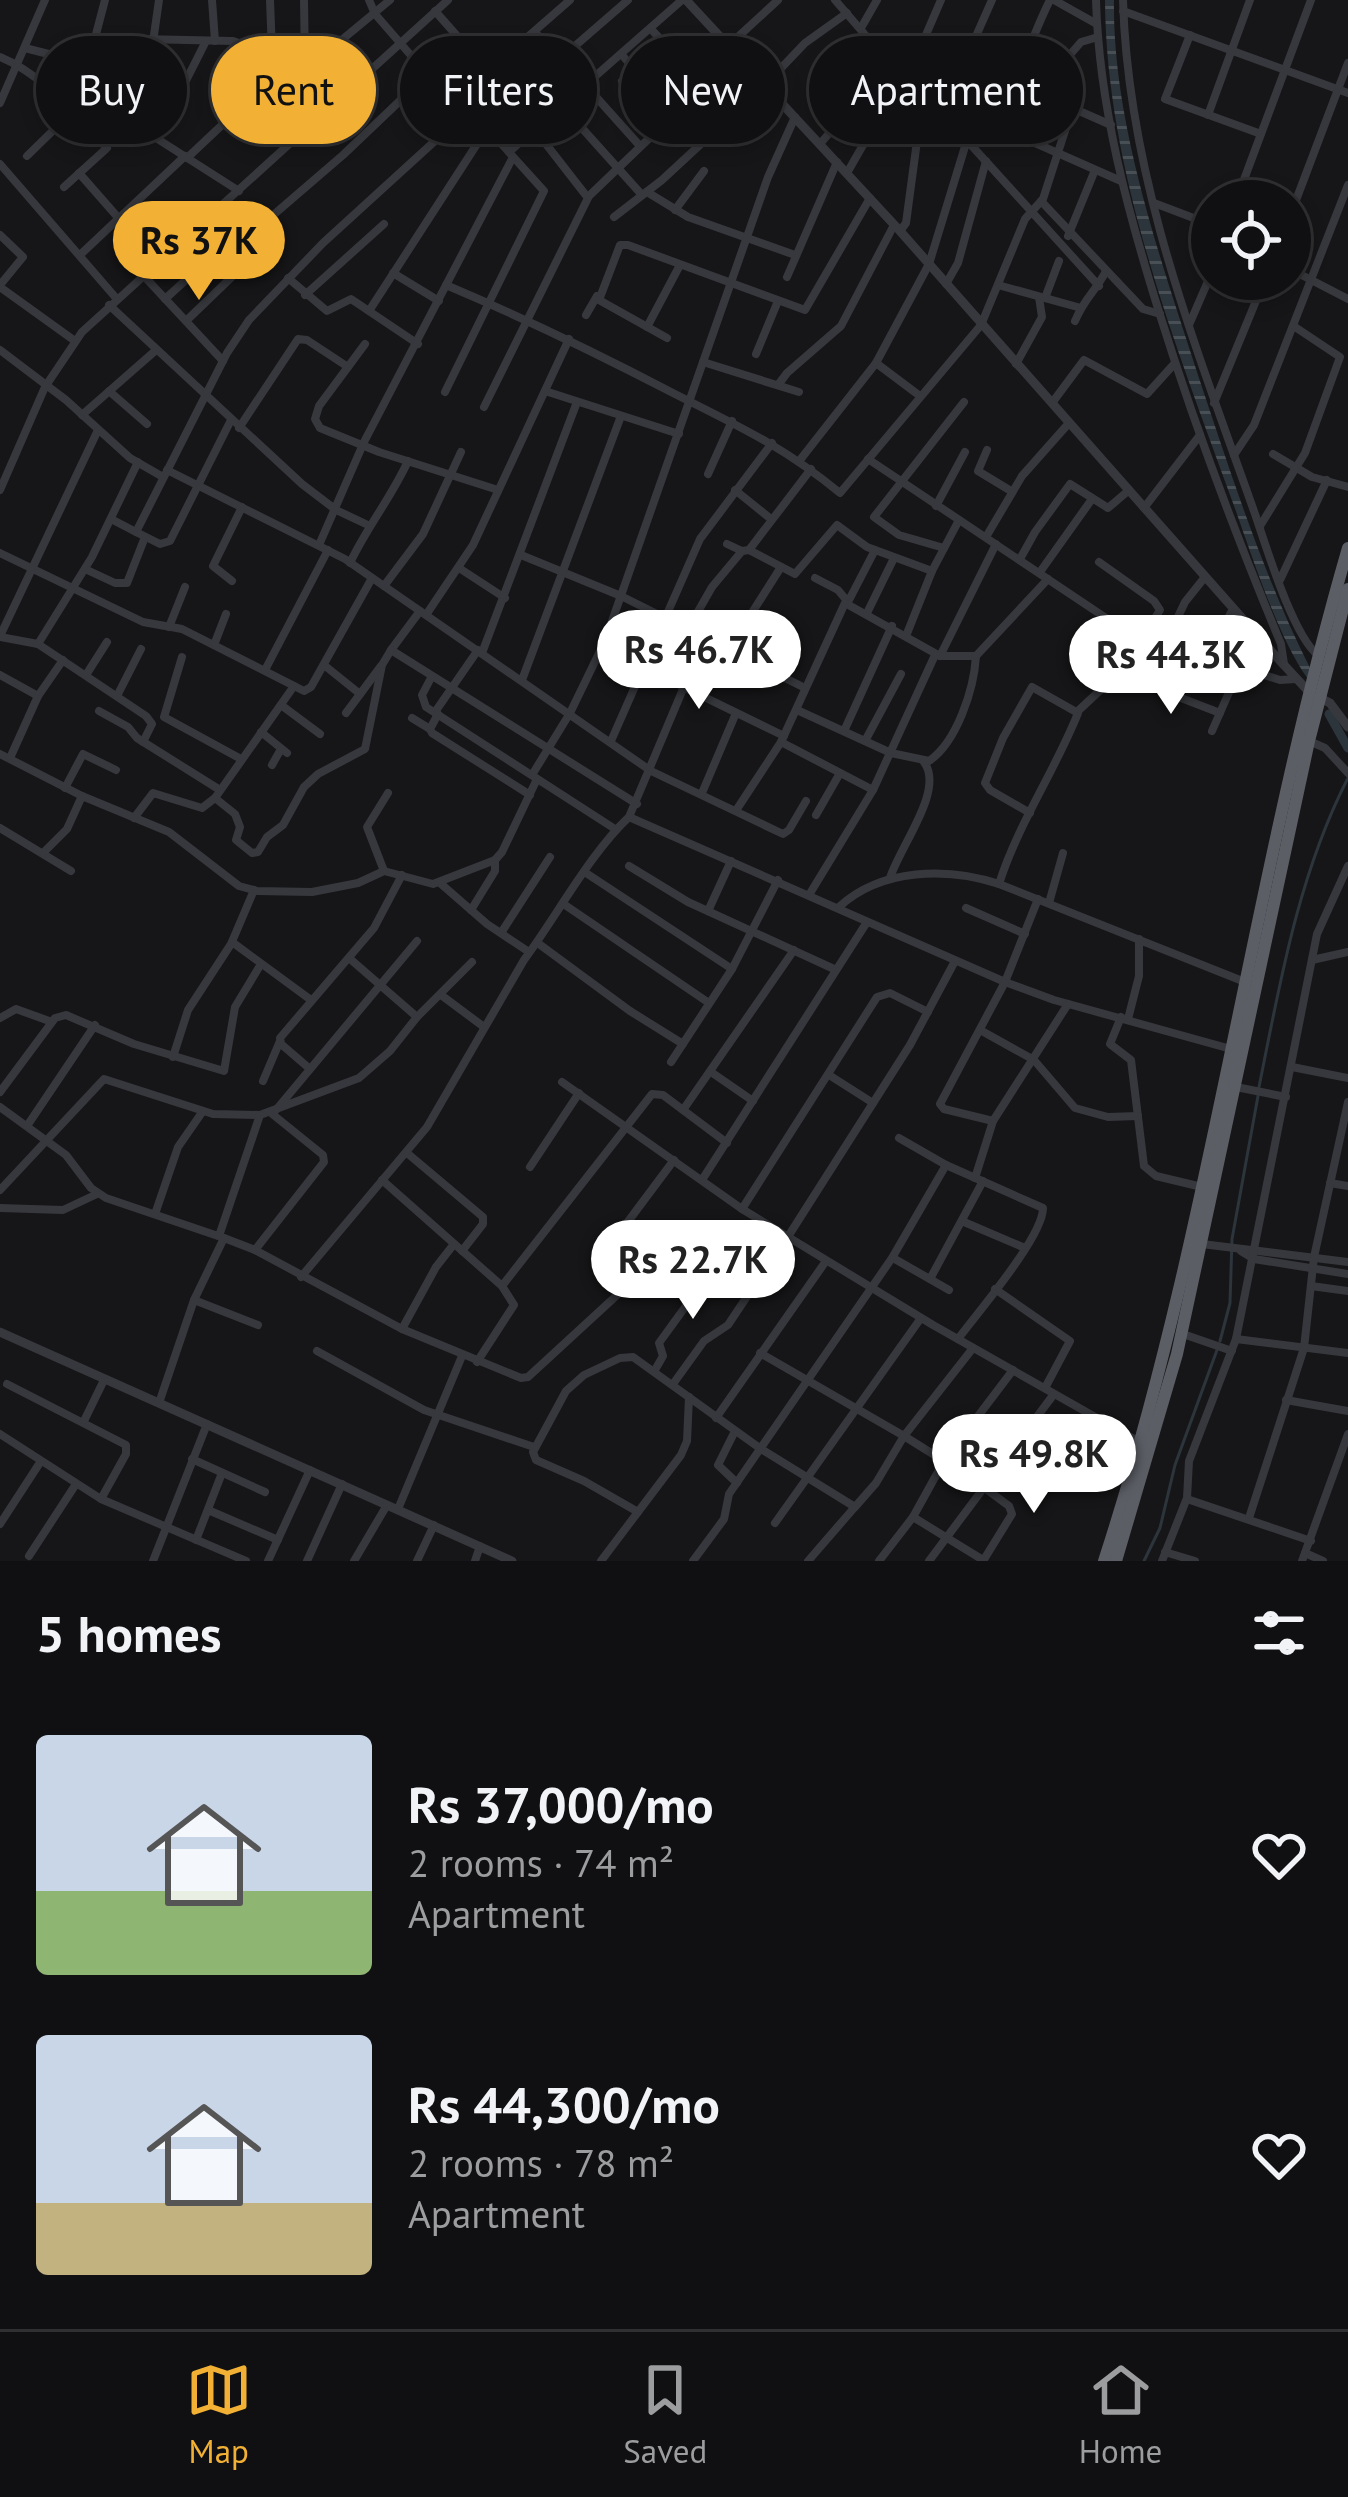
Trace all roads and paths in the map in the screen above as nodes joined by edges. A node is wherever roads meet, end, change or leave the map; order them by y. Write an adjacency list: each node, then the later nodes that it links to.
1 (45, 0): 54 (street)
2 (105, 0): 31 (street)
3 (159, 0): 32 (street)
4 (212, 0): 33 (street)
5 (270, 0): 34 (street)
6 (304, 0): 35 (street)
7 (369, 0): 25 (street)
8 (389, 0): 25 (street)
9 (447, 0): 23 (street)
10 (628, 0): 40 (street)
11 (684, 0): 28 (street); 43 (street)
12 (778, 0): 44 (street)
13 (835, 0): 24 (street)
14 (877, 0): 27 (street)
15 (941, 0): 46 (street)
16 (992, 0): 47 (street)
17 (1052, 0): 26 (street); 48 (street)
18 (1096, 0): 26 (street)
19 (1250, 0): 56 (street)
20 (1311, 0): 62 (street)
21 (567, 1): 29 (street)
22 (1123, 6): 30 (street); 119 (street)
23 (435, 11): 37 (street); 53 (street)
24 (847, 13): 27 (street); 61 (street)
25 (375, 14): 36 (street); 53 (street)
26 (1096, 23): 49 (street)
27 (861, 28): 45 (street)
28 (651, 29): 41 (street); 42 (street)
29 (535, 32): 38 (street); 39 (street)
30 (1190, 35): 56 (street); 72 (street)
31 (96, 36)
32 (156, 36)
33 (211, 36)
34 (271, 36)
35 (305, 36)
36 (349, 36)
37 (457, 36)
38 (530, 36)
39 (539, 36)
40 (587, 36)
41 (643, 36)
42 (657, 36)
43 (718, 36)
44 (739, 36)
45 (868, 36)
46 (925, 36)
47 (976, 36)
48 (1033, 36)
49 (1098, 37): 52 (street); 74 (street)
50 (187, 41): 51 (street)
51 (211, 41): 65 (street)
52 (1083, 41)
53 (399, 44): 114 (street)
54 (25, 48): 55 (street); 60 (street)
55 (36, 50)
56 (1232, 51): 62 (street); 72 (street)
57 (0, 56): 60 (street)
58 (621, 56): 63 (street)
59 (1348, 63): 66 (street)
60 (19, 64): 64 (street); 69 (street)
61 (785, 64)
62 (1284, 70): 66 (street); 77 (street)
63 (597, 77)
64 (36, 79)
65 (187, 84)
66 (1343, 92): 110 (street)
67 (598, 98): 96 (street)
68 (400, 101): 125 (street)
69 (0, 103)
70 (785, 106): 73 (street)
71 (1083, 114): 74 (street)
72 (1208, 116): 77 (street)
73 (795, 117): 75 (street); 131 (street)
74 (1111, 125): 111 (street)
75 (809, 132)
76 (211, 134): 100 (street)
77 (1261, 134): 109 (street)
78 (39, 144): 98 (street)
79 (102, 144): 107 (street)
80 (166, 144): 100 (street)
81 (429, 144): 143 (street)
82 (475, 144): 140 (street)
83 (502, 144): 97 (street)
84 (521, 144): 97 (street)
85 (546, 144): 116 (street)
86 (596, 144): 104 (street)
87 (644, 144): 96 (street)
88 (700, 144): 115 (street)
89 (820, 144): 102 (street)
90 (862, 144): 108 (street)
91 (917, 144): 128 (street)
92 (966, 144): 138 (street)
93 (971, 144): 101 (street)
94 (1035, 144): 99 (street)
95 (1062, 144): 99 (street)
96 (641, 147): 104 (street)
97 (511, 154): 149 (street); 162 (street)
98 (27, 156)
99 (1058, 156): 105 (street); 118 (street)
100 (186, 157): 114 (street); 124 (street)
101 (986, 160): 121 (street); 148 (street)
102 (837, 161): 108 (street); 135 (street)
103 (0, 164): 134 (street)
104 (618, 168): 115 (street); 116 (street)
105 (1095, 170): 111 (street); 129 (street)
106 (704, 171): 120 (street)
107 (79, 172): 113 (street); 124 (street)
108 (847, 173): 117 (street)
109 (1244, 180)
110 (1305, 180)
111 (1121, 181): 165 (street)
112 (1348, 185): 146 (street)
113 (64, 187)
114 (238, 191): 137 (street)
115 (645, 194): 120 (street); 122 (street)
116 (588, 197): 167 (street)
117 (870, 198): 128 (street); 160 (street)
118 (1041, 201): 121 (street); 129 (street)
119 (1152, 202): 123 (street); 172 (street)
120 (675, 210): 131 (street)
121 (1033, 211): 133 (street); 150 (street)
122 (614, 217)
123 (1191, 217)
124 (119, 219): 134 (street); 137 (street)
125 (263, 223)
126 (384, 224): 152 (street)
127 (243, 228): 155 (street)
128 (897, 228): 138 (street); 188 (street)
129 (1070, 232): 133 (street); 144 (street)
130 (0, 235): 151 (street)
131 (747, 239): 135 (street); 147 (street)
132 (267, 243): 168 (street)
133 (1064, 246): 144 (street)
134 (80, 255): 161 (street)
135 (795, 255): 142 (street)
136 (1059, 261): 154 (street)
137 (158, 262): 141 (street)
138 (929, 264): 148 (street); 184 (street)
139 (680, 265): 147 (street); 153 (street); 171 (street)
140 (393, 273): 159 (street); 164 (street)
141 (142, 275): 155 (street); 161 (street)
142 (787, 277)
143 (287, 278): 152 (street); 182 (street)
144 (1103, 278): 163 (street); 165 (street)
145 (1311, 278): 146 (street)
146 (1314, 279): 156 (street); 173 (street)
147 (731, 284): 160 (street); 183 (street)
148 (946, 284): 170 (street)
149 (446, 285): 159 (street); 162 (street)
150 (998, 285): 154 (street); 170 (street)
151 (0, 286): 176 (street)
152 (305, 295): 164 (street)
153 (598, 295): 166 (street); 171 (street)
154 (1042, 298): 163 (street); 186 (street)
155 (165, 299): 168 (street)
156 (1348, 299)
157 (1200, 300): 172 (street)
158 (1256, 300): 200 (street)
159 (439, 301): 178 (street)
160 (778, 301): 181 (street)
161 (113, 302): 176 (street); 180 (street)
162 (489, 304): 167 (street); 192 (street)
163 (1081, 308): 169 (street)
164 (369, 310): 178 (street)
165 (1160, 314): 185 (street)
166 (586, 316)
167 (528, 320): 175 (street); 201 (street)
168 (186, 321): 182 (street)
169 (1075, 321)
170 (981, 326): 186 (street); 195 (street)
171 (647, 327): 174 (street)
172 (1189, 327): 200 (street)
173 (1295, 327): 218 (street); 223 (street)
174 (668, 338)
175 (569, 339): 190 (street); 196 (street)
176 (75, 341): 189 (street)
177 (365, 344): 187 (street)
178 (418, 344): 213 (street)
179 (0, 350): 189 (street)
180 (155, 351): 191 (street); 194 (street)
181 (756, 354)
182 (223, 361): 194 (street)
183 (703, 362): 188 (street); 196 (street)
184 (876, 363): 195 (street); 220 (street)
185 (1175, 363): 199 (street); 211 (street)
186 (1016, 364): 199 (street)
187 (348, 367): 208 (street); 213 (street)
188 (778, 386): 193 (street)
189 (45, 387): 202 (street); 232 (street)
190 (544, 391): 197 (street); 233 (street)
191 (109, 392): 202 (street); 207 (street)
192 (445, 392)
193 (799, 392)
194 (205, 396): 204 (street); 225 (street)
195 (920, 396): 219 (street)
196 (689, 401): 205 (street); 210 (street)
197 (577, 402): 203 (street); 256 (street)
198 (964, 402): 228 (street)
199 (1052, 403): 206 (street)
200 (1214, 403): 218 (street)
201 (484, 406)
202 (82, 415): 209 (street)
203 (621, 416): 210 (street); 266 (street)
204 (231, 420): 208 (street); 230 (street)
205 (732, 421): 212 (street); 226 (street)
206 (1070, 423): 235 (street); 236 (street)
207 (147, 424)
208 (239, 428): 241 (street)
209 (98, 430): 222 (street); 263 (street)
210 (679, 434): 278 (street)
211 (1200, 435): 240 (street); 311 (street)
212 (772, 442): 220 (street); 234 (street)
213 (362, 446): 221 (street); 241 (street)
214 (987, 451): 235 (street)
215 (461, 452): 227 (street)
216 (965, 452): 238 (street)
217 (1273, 454): 223 (street)
218 (1234, 455): 246 (street)
219 (868, 459): 224 (street); 228 (street)
220 (800, 460): 224 (street)
221 (408, 461): 227 (street); 245 (street)
222 (138, 462): 225 (street); 242 (street)
223 (1296, 468): 229 (street); 246 (street)
224 (811, 469): 243 (street)
225 (165, 473): 230 (street); 247 (street)
226 (708, 474)
227 (451, 475): 233 (street); 274 (street)
228 (900, 480): 238 (street); 252 (street)
229 (1327, 480): 231 (street); 273 (street)
230 (198, 485): 239 (street); 247 (street)
231 (1348, 487)
232 (0, 490)
233 (498, 490): 264 (street)
234 (734, 490): 243 (street); 285 (street)
235 (1011, 491): 248 (street)
236 (1128, 491): 237 (street); 240 (street)
237 (1092, 500): 259 (street); 268 (street)
238 (936, 506): 244 (street)
239 (242, 507): 251 (street); 272 (street)
240 (1144, 508): 269 (street)
241 (336, 510): 245 (street); 251 (street)
242 (111, 519): 247 (street); 265 (street)
243 (772, 519): 253 (street)
244 (959, 520): 248 (street); 252 (street)
245 (370, 526): 261 (street)
246 (1259, 527): 273 (street)
247 (141, 534): 265 (street)
248 (986, 537): 250 (street)
249 (727, 544): 253 (street)
250 (996, 544): 259 (street); 304 (street)
251 (323, 548): 261 (street); 313 (street)
252 (944, 548): 267 (street)
253 (745, 550): 262 (street); 288 (street)
254 (874, 550): 257 (street); 262 (street); 280 (street)
255 (0, 554): 263 (street)
256 (521, 555): 266 (street); 279 (street)
257 (894, 558): 267 (street); 283 (street)
258 (1347, 558): 318 (highway)
259 (1020, 560): 268 (street)
260 (1100, 562): 291 (street)
261 (350, 563): 270 (street)
262 (782, 567): 301 (street)
263 (32, 568): 276 (street); 289 (street)
264 (459, 568): 279 (street); 282 (street)
265 (85, 569): 276 (street)
266 (563, 570): 278 (street); 320 (street)
267 (932, 571): 290 (street)
268 (1044, 576): 291 (street); 305 (street)
269 (1205, 577): 281 (street); 294 (street)
270 (372, 578): 274 (street); 308 (street)
271 (815, 578): 280 (street)
272 (232, 581)
273 (1280, 581): 318 (street)
274 (384, 586): 282 (street)
275 (185, 587): 287 (street)
276 (73, 588): 287 (street); 295 (street)
277 (1348, 589): 318 (highway)
278 (621, 596): 285 (street); 297 (street)
279 (505, 598): 302 (street)
280 (848, 602): 283 (street); 325 (street)
281 (1233, 609): 303 (street); 311 (street)
282 (423, 613): 300 (street); 302 (street)
283 (867, 613): 286 (street)
284 (226, 614): 296 (street)
285 (663, 617): 288 (street); 312 (street)
286 (892, 626): 290 (street); 342 (street)
287 (170, 627): 296 (street)
288 (688, 629): 292 (street)
289 (0, 636): 295 (street)
290 (906, 636): 304 (street)
291 (1146, 636): 294 (street); 333 (street)
292 (705, 637): 301 (street); 324 (street)
293 (107, 642): 316 (street)
294 (1166, 642): 298 (street)
295 (38, 644): 307 (street)
296 (214, 645): 313 (street)
297 (602, 647): 312 (street); 336 (street)
298 (1192, 649): 303 (street); 326 (street)
299 (141, 650): 329 (street)
300 (392, 650): 309 (street); 317 (street)
301 (729, 650): 325 (street)
302 (480, 651): 320 (street); 323 (street)
303 (1208, 655): 310 (street)
304 (937, 656): 305 (street); 352 (street)
305 (976, 656): 356 (street)
306 (182, 657): 355 (street)
307 (63, 660): 316 (street); 328 (street)
308 (324, 664): 322 (street); 327 (street)
309 (382, 665): 327 (street); 366 (street)
310 (1241, 665): 319 (street); 338 (street)
311 (1284, 666): 319 (street)
312 (643, 667): 324 (street); 347 (street)
313 (265, 670): 322 (street)
314 (901, 674): 348 (street)
315 (0, 675): 328 (street)
316 (86, 676): 329 (street)
317 (432, 676): 323 (street); 335 (street)
318 (1318, 678): 319 (street); 340 (street); 350 (highway); 422 (highway)
319 (1296, 679)
320 (522, 680): 336 (street)
321 (1137, 681): 326 (street)
322 (294, 686): 330 (street)
323 (451, 688): 335 (street); 351 (street)
324 (685, 688): 337 (street); 359 (street)
325 (806, 688): 331 (street)
326 (1167, 692): 338 (street)
327 (360, 694): 334 (street)
328 (38, 696): 354 (street)
329 (116, 696): 349 (street)
330 (280, 705): 344 (street); 345 (street)
331 (797, 710): 342 (street); 346 (street)
332 (98, 711): 349 (street)
333 (1078, 711): 373 (street); 373 (street)
334 (346, 713)
335 (436, 713): 341 (street); 362 (street)
336 (570, 713): 347 (street); 351 (street)
337 (736, 713): 346 (street); 365 (street)
338 (1220, 713): 343 (street)
339 (412, 718): 341 (street)
340 (1348, 727)
341 (430, 729): 368 (street)
342 (844, 731): 348 (street)
343 (1212, 731)
344 (261, 733): 355 (street); 357 (street)
345 (320, 734)
346 (782, 739): 361 (street); 372 (street)
347 (610, 741): 359 (street)
348 (865, 741): 352 (street)
349 (143, 742): 366 (street)
350 (1310, 742): 360 (street); 449 (highway)
351 (550, 749): 362 (street); 371 (street)
352 (891, 753): 356 (street); 364 (street)
353 (0, 754): 354 (street)
354 (10, 758): 363 (street)
355 (241, 760): 366 (street)
356 (924, 762): 390 (street)
357 (272, 765)
358 (116, 770): 363 (street)
359 (651, 771): 365 (street); 371 (street)
360 (1347, 771)
361 (840, 773): 364 (street); 374 (street)
362 (535, 777): 368 (street); 378 (street)
363 (65, 788): 369 (street)
364 (873, 790): 395 (street)
365 (702, 793): 372 (street)
366 (217, 794): 376 (street)
367 (388, 794): 387 (street)
368 (530, 795): 382 (street)
369 (82, 796): 376 (street); 380 (street)
370 (806, 801): 372 (street)
371 (637, 804): 375 (street)
372 (737, 809)
373 (1030, 813): 393 (street)
374 (816, 815)
375 (629, 817): 378 (street); 383 (street)
376 (134, 818): 394 (street)
377 (0, 828): 380 (street)
378 (616, 829): 388 (street)
379 (1063, 853): 397 (street)
380 (42, 854): 386 (street)
381 (550, 857): 405 (street)
382 (495, 860): 392 (street); 401 (street)
383 (731, 861): 391 (street); 402 (street)
384 (629, 866): 402 (street)
385 (1348, 866): 415 (street)
386 (70, 871)
387 (384, 871): 389 (street); 394 (street)
388 (586, 873): 398 (street); 419 (street)
389 (402, 875): 392 (street); 414 (street)
390 (890, 878): 393 (street); 399 (street)
391 (778, 880): 395 (street); 404 (street)
392 (440, 883): 401 (street)
393 (999, 884): 396 (street)
394 (254, 890): 409 (street)
395 (809, 895): 399 (street)
396 (1038, 899): 397 (street); 406 (street)
397 (1049, 903): 407 (street)
398 (565, 905): 410 (street); 426 (street)
399 (838, 908): 403 (street)
400 (966, 908): 406 (street)
401 (471, 910): 405 (street)
402 (708, 911): 404 (street)
403 (867, 922): 416 (street); 420 (street)
404 (754, 932): 411 (street); 419 (street)
405 (501, 933): 413 (street)
406 (1024, 934): 421 (street)
407 (1139, 939): 422 (street); 431 (street)
408 (417, 941): 423 (street)
409 (232, 942): 418 (street); 439 (street)
410 (539, 944): 413 (street); 437 (street)
411 (794, 950): 420 (street); 444 (street)
412 (1348, 952): 415 (street)
413 (529, 953): 434 (street)
414 (349, 958): 423 (street); 425 (street)
415 (1312, 959): 442 (street)
416 (956, 961): 421 (street); 428 (street)
417 (472, 962): 424 (street)
418 (261, 964): 425 (street); 439 (street)
419 (732, 969): 426 (street)
420 (834, 969): 453 (street)
421 (1005, 982): 427 (street); 435 (street)
422 (1247, 982): 438 (highway)
423 (381, 986): 429 (street); 443 (street)
424 (441, 995): 429 (street); 434 (street)
425 (311, 1000): 436 (street)
426 (709, 1003): 437 (street)
427 (1068, 1004): 431 (street); 440 (street)
428 (928, 1012): 445 (street); 454 (street)
429 (417, 1017): 459 (street)
430 (0, 1018): 432 (street)
431 (1124, 1018): 438 (street); 460 (street)
432 (52, 1022): 433 (street); 450 (street)
433 (95, 1025): 439 (street); 462 (street)
434 (484, 1028): 467 (street)
435 (980, 1030): 440 (street); 461 (street)
436 (280, 1041): 443 (street); 447 (street)
437 (683, 1044): 441 (street)
438 (1233, 1049): 476 (highway)
439 (173, 1057)
440 (1034, 1060): 460 (street); 461 (street)
441 (671, 1062)
442 (1292, 1067): 446 (street); 452 (street)
443 (310, 1069): 459 (street)
444 (711, 1072): 453 (street); 456 (street)
445 (829, 1076): 454 (street); 480 (street)
446 (1348, 1078)
447 (262, 1081)
448 (562, 1082): 451 (street)
449 (1236, 1087): 452 (street); 485 (highway)
450 (0, 1092)
451 (578, 1093): 463 (street); 470 (street)
452 (1286, 1097): 490 (street)
453 (753, 1101): 466 (street)
454 (873, 1102): 483 (street)
455 (1348, 1102): 474 (street)
456 (683, 1110): 463 (street); 466 (street)
457 (202, 1111): 459 (street); 464 (street); 481 (street)
458 (2, 1112): 462 (street)
459 (269, 1112): 484 (street); 489 (street)
460 (1138, 1116): 476 (street)
461 (993, 1121): 471 (street)
462 (27, 1126): 464 (street)
463 (626, 1126): 468 (street); 500 (street)
464 (46, 1138): 477 (street); 478 (street)
465 (899, 1138): 469 (street)
466 (728, 1143): 473 (street)
467 (407, 1153): 472 (street); 487 (street)
468 (674, 1160): 473 (street); 486 (street)
469 (946, 1166): 471 (street); 492 (street)
470 (530, 1167)
471 (979, 1179): 482 (street); 488 (street)
472 (382, 1180): 487 (street); 498 (street)
473 (702, 1180): 480 (street)
474 (1330, 1184): 475 (street); 491 (street)
475 (1348, 1186)
476 (1202, 1187): 543 (highway)
477 (0, 1190)
478 (98, 1193): 479 (street); 481 (street)
479 (0, 1208)
480 (742, 1209): 483 (street)
481 (155, 1214): 484 (street)
482 (964, 1222): 488 (street); 499 (street)
483 (786, 1236): 493 (street); 503 (street)
484 (222, 1237): 489 (street); 507 (street)
485 (1200, 1244): 490 (street); 512 (highway)
486 (610, 1247)
487 (458, 1248): 500 (street); 510 (street)
488 (1025, 1248): 504 (street)
489 (255, 1250): 498 (street)
490 (1254, 1254): 491 (street); 496 (street); 513 (street)
491 (1314, 1257): 494 (street); 496 (street)
492 (892, 1258): 499 (street); 502 (street)
493 (826, 1261): 502 (street); 519 (street)
494 (1348, 1262)
495 (715, 1266): 503 (street); 522 (street); 523 (street)
496 (1313, 1269): 497 (street); 501 (street)
497 (1348, 1274)
498 (301, 1277): 510 (street)
499 (930, 1279): 505 (street)
500 (502, 1286): 522 (street)
501 (1311, 1286): 506 (street); 516 (street)
502 (871, 1288): 508 (street); 526 (street)
503 (752, 1289): 528 (street)
504 (995, 1289): 514 (street); 529 (street)
505 (949, 1290)
506 (1348, 1291)
507 (194, 1300): 509 (street); 532 (street)
508 (921, 1318): 514 (street); 533 (street)
509 (258, 1325)
510 (402, 1330): 521 (street)
511 (0, 1332): 525 (street)
512 (1181, 1334): 518 (street); 594 (highway)
513 (1235, 1339): 516 (street); 518 (street)
514 (958, 1340): 515 (street)
515 (974, 1348): 524 (street); 541 (street)
516 (1304, 1348): 520 (street); 531 (street)
517 (317, 1351): 535 (street)
518 (1232, 1352): 559 (street)
519 (760, 1353): 526 (street); 536 (street)
520 (1348, 1353)
521 (462, 1356): 522 (street); 535 (street)
522 (477, 1362)
523 (655, 1370): 528 (street); 544 (street)
524 (1013, 1370): 529 (street); 550 (street)
525 (104, 1379): 532 (street); 537 (street)
526 (810, 1380): 533 (street); 545 (street)
527 (7, 1384): 537 (street)
528 (673, 1384): 530 (street)
529 (1050, 1391): 543 (street); 557 (street)
530 (689, 1397): 536 (street); 564 (street)
531 (1286, 1400): 534 (street); 566 (street)
532 (159, 1402): 538 (street)
533 (859, 1408): 541 (street); 553 (street)
534 (1348, 1411)
535 (438, 1416): 544 (street); 561 (street)
536 (716, 1418): 539 (street)
537 (83, 1421): 560 (street)
538 (207, 1424): 548 (street); 551 (street)
539 (735, 1431): 545 (street); 554 (street)
540 (1348, 1434): 546 (street)
541 (904, 1436): 550 (street); 562 (street)
542 (4, 1437): 547 (street); 549 (street)
543 (1141, 1443): 593 (highway)
544 (534, 1447): 564 (street)
545 (761, 1449): 553 (street); 554 (street)
546 (1346, 1449): 574 (street)
547 (0, 1452)
548 (192, 1459): 552 (street); 569 (street)
549 (41, 1461): 555 (street); 568 (street)
550 (944, 1461): 565 (street)
551 (310, 1470): 556 (street); 573 (street)
552 (222, 1472): 558 (street); 563 (street)
553 (810, 1477): 562 (street); 567 (street)
554 (737, 1483): 588 (street)
555 (76, 1484): 560 (street); 576 (street)
556 (342, 1484): 561 (street); 582 (street)
557 (982, 1486): 571 (street); 592 (street)
558 (265, 1492)
559 (1187, 1498): 566 (street); 577 (street)
560 (101, 1499): 569 (street)
561 (392, 1507): 570 (street); 583 (street)
562 (855, 1508): 589 (street)
563 (208, 1510): 572 (street); 573 (street)
564 (638, 1512): 587 (street)
565 (913, 1517): 571 (street); 590 (street)
566 (1249, 1518): 574 (street)
567 (776, 1523)
568 (0, 1524)
569 (165, 1526): 572 (street); 579 (street)
570 (434, 1526): 575 (street); 584 (street)
571 (944, 1539): 591 (street); 592 (street)
572 (196, 1540): 580 (street)
573 (278, 1540): 581 (street)
574 (1311, 1540): 578 (street)
575 (480, 1546): 585 (street); 586 (street)
576 (29, 1556)
577 (1164, 1556): 595 (street)
578 (1304, 1557): 596 (street)
579 (153, 1561)
580 (246, 1561)
581 (268, 1561)
582 (307, 1561)
583 (354, 1561)
584 (416, 1561)
585 (475, 1561)
586 (512, 1561)
587 (601, 1561)
588 (693, 1561)
589 (808, 1561)
590 (878, 1561)
591 (929, 1561)
592 (984, 1561)
593 (1104, 1561)
594 (1116, 1561)
595 (1195, 1561)
596 (1323, 1561)

